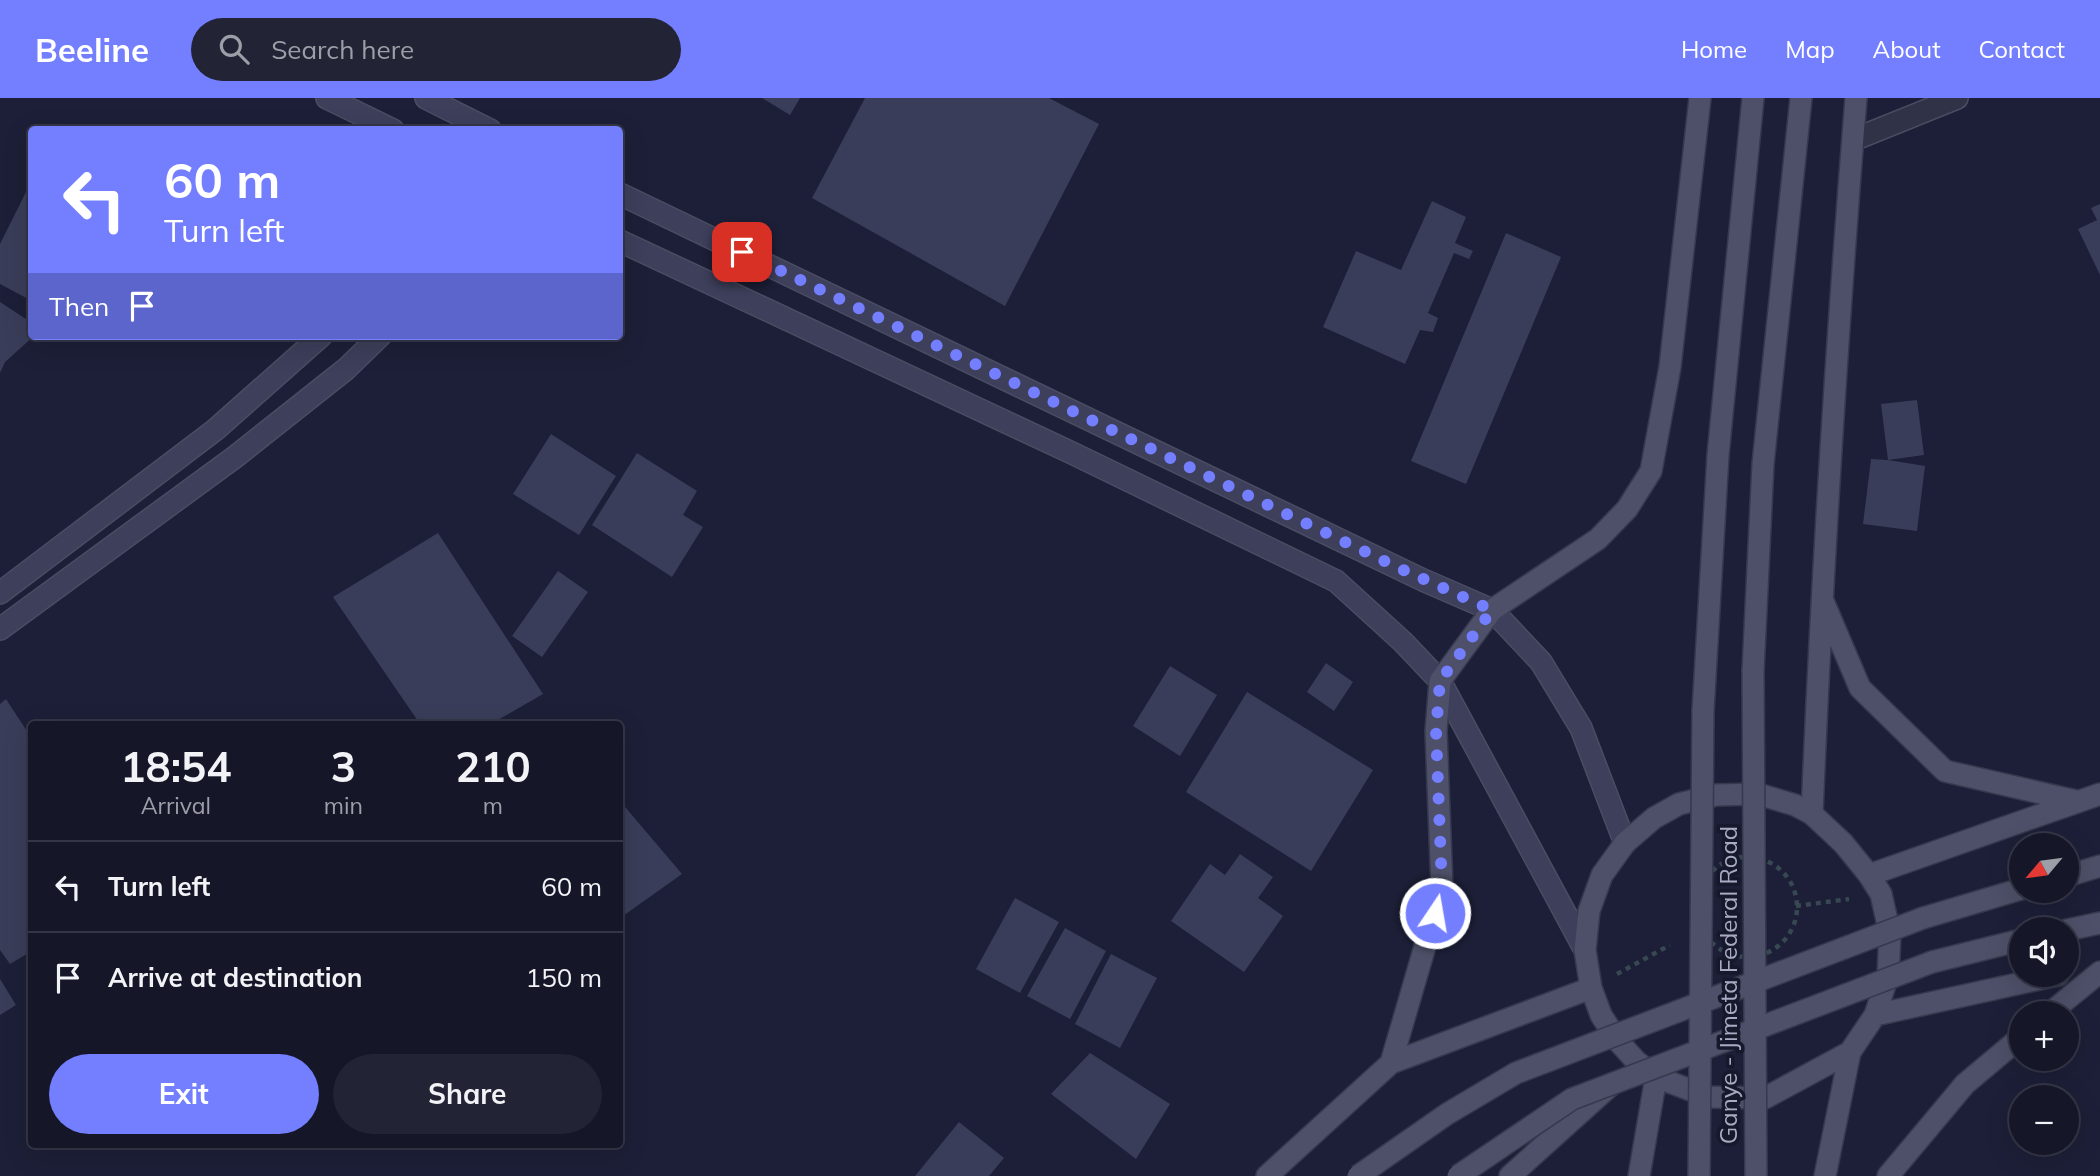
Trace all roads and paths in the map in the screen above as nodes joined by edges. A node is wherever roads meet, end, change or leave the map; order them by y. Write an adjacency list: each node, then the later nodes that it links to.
1 (327, 98): 8 (main road)
2 (426, 98): 9 (main road)
3 (1700, 98): 17 (main road)
4 (1753, 98): 54 (main road, Ganye - Jimeta Federal Road, bridge)
5 (1801, 98): 55 (main road, Ganye - Jimeta Federal Road, bridge)
6 (1856, 98): 10 (main road)
7 (1957, 98): 10 (street)
8 (385, 126)
9 (483, 126)
10 (1853, 140): 16 (main road)
11 (623, 195): 17 (main road)
12 (623, 242): 19 (main road)
13 (316, 340): 15 (main road)
14 (376, 340): 18 (main road)
15 (0, 593)
16 (1821, 596): 21 (main road); 22 (main road)
17 (1492, 610): 19 (main road); 23 (main road)
18 (0, 629)
19 (1440, 681): 36 (main road); 47 (main road)
20 (2100, 794): 21 (main road)
21 (2076, 801): 26 (main road)
22 (1812, 814): 23 (main road, Ganye - Jimeta Federal Road); 26 (main road)
23 (1625, 842): 36 (main road, Ganye - Jimeta Federal Road)
24 (2100, 866): 25 (main road)
25 (2079, 872)
26 (1869, 875): 28 (main road)
27 (2009, 893): 50 (main road, bridge)
28 (1881, 894): 29 (path); 43 (main road)
29 (1796, 906)
30 (2100, 923): 31 (main road)
31 (2079, 927)
32 (1702, 928): 33 (path)
33 (1691, 934)
34 (1680, 940): 41 (path)
35 (2009, 943): 51 (main road, bridge)
36 (1585, 950): 41 (main road, Ganye - Jimeta Federal Road)
37 (2100, 966): 38 (main road)
38 (2079, 970)
39 (2100, 972): 42 (main road)
40 (2009, 986): 43 (main road)
41 (1591, 988): 46 (main road, Ganye - Jimeta Federal Road); 47 (main road)
42 (2065, 1001)
43 (1875, 1015): 45 (main road)
44 (2009, 1047): 57 (main road)
45 (1850, 1052): 48 (main road, Ganye - Jimeta Federal Road); 56 (main road)
46 (1636, 1061): 48 (main road, Ganye - Jimeta Federal Road); 52 (main road)
47 (1391, 1063): 49 (main road)
48 (1656, 1076): 53 (main road)
49 (1267, 1176)
50 (1358, 1176)
51 (1458, 1176)
52 (1510, 1176)
53 (1639, 1176)
54 (1699, 1176)
55 (1756, 1176)
56 (1825, 1176)
57 (1888, 1176)

